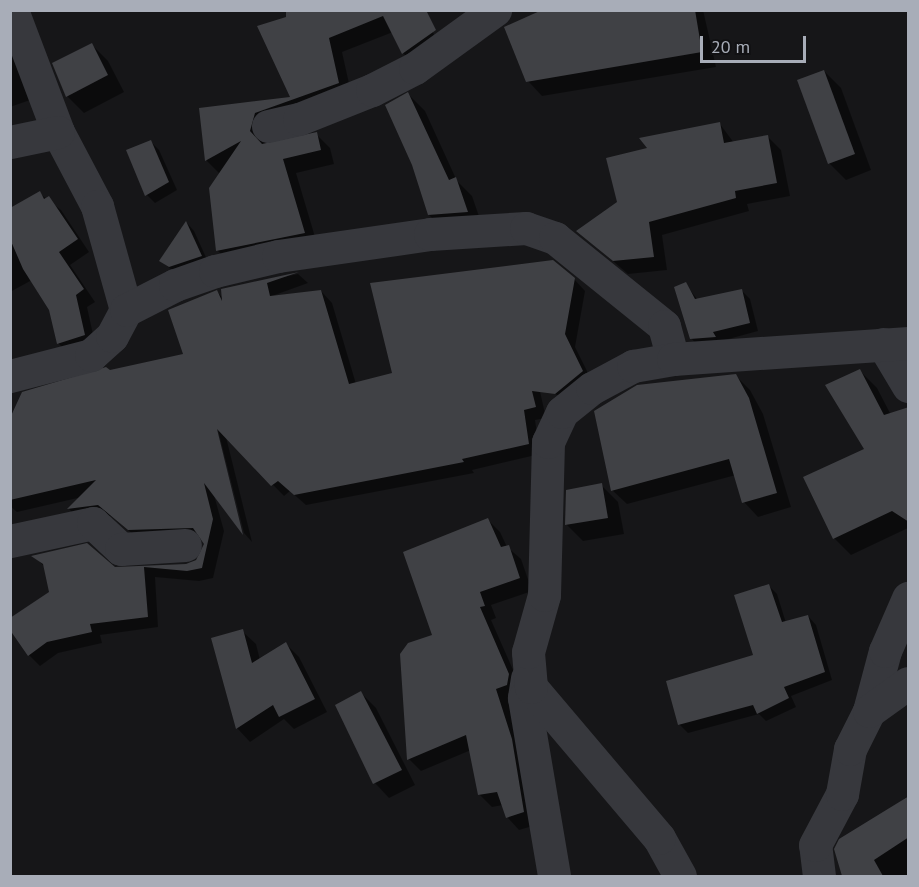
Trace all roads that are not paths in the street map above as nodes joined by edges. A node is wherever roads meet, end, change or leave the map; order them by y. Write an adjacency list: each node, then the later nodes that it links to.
1 (12, 10): 4 (street)
2 (488, 12): 3 (street)
3 (268, 126)
4 (58, 132): 5 (street); 6 (street)
5 (10, 142)
6 (126, 310): 8 (street); 9 (street)
7 (896, 344): 8 (street); 10 (street)
8 (673, 359): 14 (street)
9 (10, 376)
10 (909, 386)
11 (10, 541): 12 (street)
12 (185, 545)
13 (909, 598): 16 (street)
14 (528, 670): 17 (street); 18 (street)
15 (909, 683): 16 (street)
16 (869, 711): 19 (street)
17 (554, 876)
18 (680, 876)
19 (819, 876)

